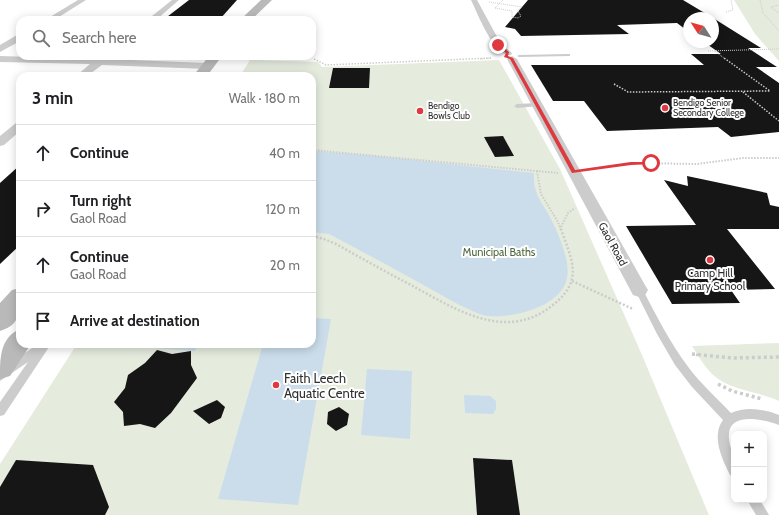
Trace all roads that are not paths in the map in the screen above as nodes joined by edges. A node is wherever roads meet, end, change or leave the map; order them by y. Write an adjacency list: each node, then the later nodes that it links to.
1 (83, 0): 7 (street)
2 (176, 0): 8 (street)
3 (261, 0): 9 (main road)
4 (267, 0): 10 (main road)
5 (274, 0): 11 (main road)
6 (474, 0): 15 (street, Gaol Road)
7 (56, 16)
8 (156, 16)
9 (247, 16)
10 (249, 16)
11 (262, 16)
12 (16, 39): 13 (street)
13 (1, 47)
14 (568, 55): 15 (lane)
15 (513, 58): 26 (street, Gaol Road)
16 (0, 59): 17 (street)
17 (16, 59)
18 (101, 60): 25 (street)
19 (116, 60): 23 (street)
20 (199, 60): 23 (street)
21 (212, 60): 24 (main road)
22 (221, 60): 24 (main road)
23 (174, 64): 24 (street)
24 (203, 71)
25 (86, 72)
26 (537, 105): 27 (lane); 30 (street, Gaol Road)
27 (517, 106)
28 (16, 129): 29 (street)
29 (0, 142)
30 (638, 290): 41 (lane, Gaol Road)
31 (16, 302): 32 (main road)
32 (0, 321)
33 (16, 329): 35 (main road)
34 (16, 345): 38 (main road)
35 (0, 346)
36 (40, 348): 39 (lane)
37 (43, 348): 40 (lane)
38 (0, 367)
39 (0, 376)
40 (0, 412)
41 (729, 418): 42 (lane); 43 (lane)
42 (779, 420)
43 (732, 467)
44 (755, 503): 45 (lane)
45 (763, 515)

